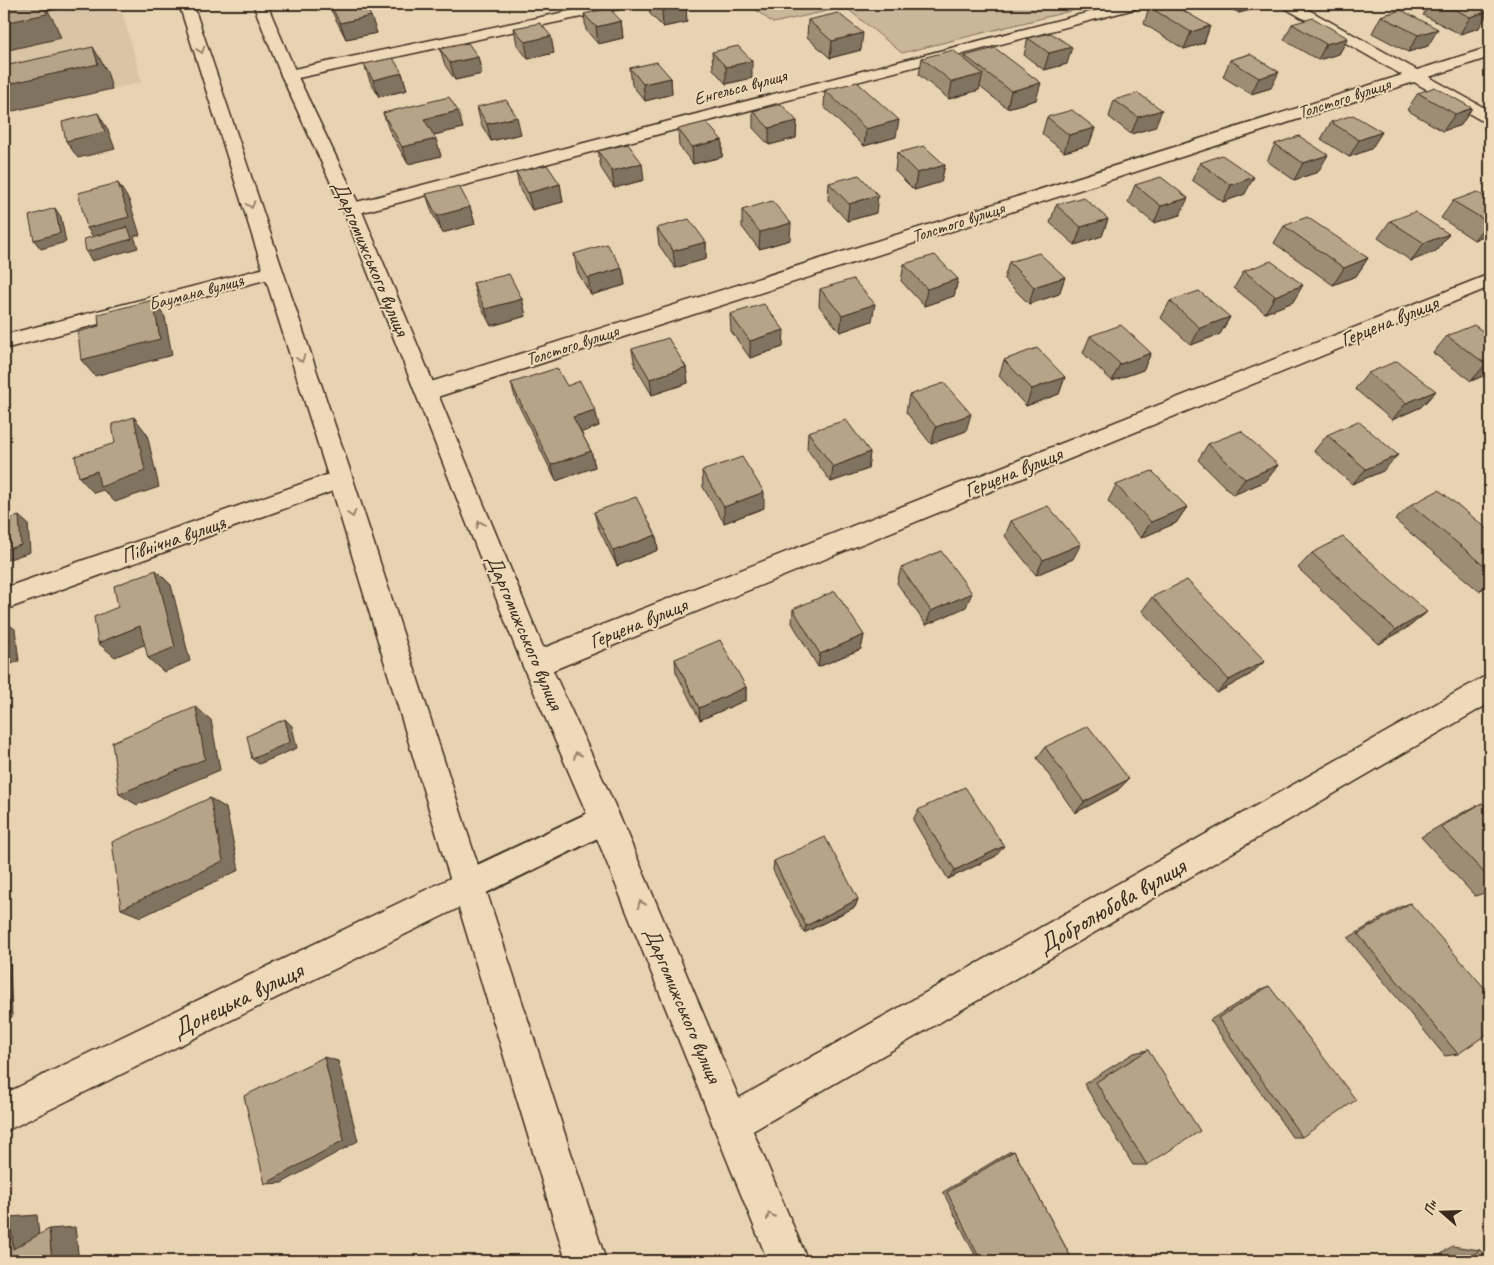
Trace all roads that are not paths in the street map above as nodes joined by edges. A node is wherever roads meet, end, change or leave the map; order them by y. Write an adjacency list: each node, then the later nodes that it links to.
1 (186, 4): 11 (street, one-way to 11)
2 (260, 4): 7 (street, Даргомижського вулиця)
3 (623, 4): 7 (street)
4 (1137, 4): 10 (street, Енгельса вулиця)
5 (1288, 4): 8 (street)
6 (1490, 52): 8 (street, Толстого вулиця)
7 (289, 74): 10 (street, Даргомижського вулиця)
8 (1416, 75): 9 (street); 14 (street, Толстого вулиця)
9 (1490, 118)
10 (352, 209): 14 (street, Даргомижського вулиця)
11 (273, 272): 13 (street, Баумана вулиця); 15 (street, one-way to 15)
12 (1490, 280): 17 (street, Герцена вулиця)
13 (4, 342)
14 (426, 392): 17 (street, Даргомижського вулиця, one-way to 14)
15 (341, 479): 16 (street, Північна вулиця); 20 (street, one-way to 20)
16 (4, 598)
17 (536, 664): 19 (street, Даргомижського вулиця, one-way to 17)
18 (1490, 688): 22 (street, Добролюбова вулиця)
19 (605, 819): 20 (lane); 22 (street, Даргомижського вулиця, one-way to 19)
20 (469, 885): 21 (street, Донецька вулиця); 23 (street)
21 (4, 1113)
22 (731, 1123): 24 (street, Даргомижського вулиця, one-way to 22)
23 (586, 1261)
24 (788, 1261)

